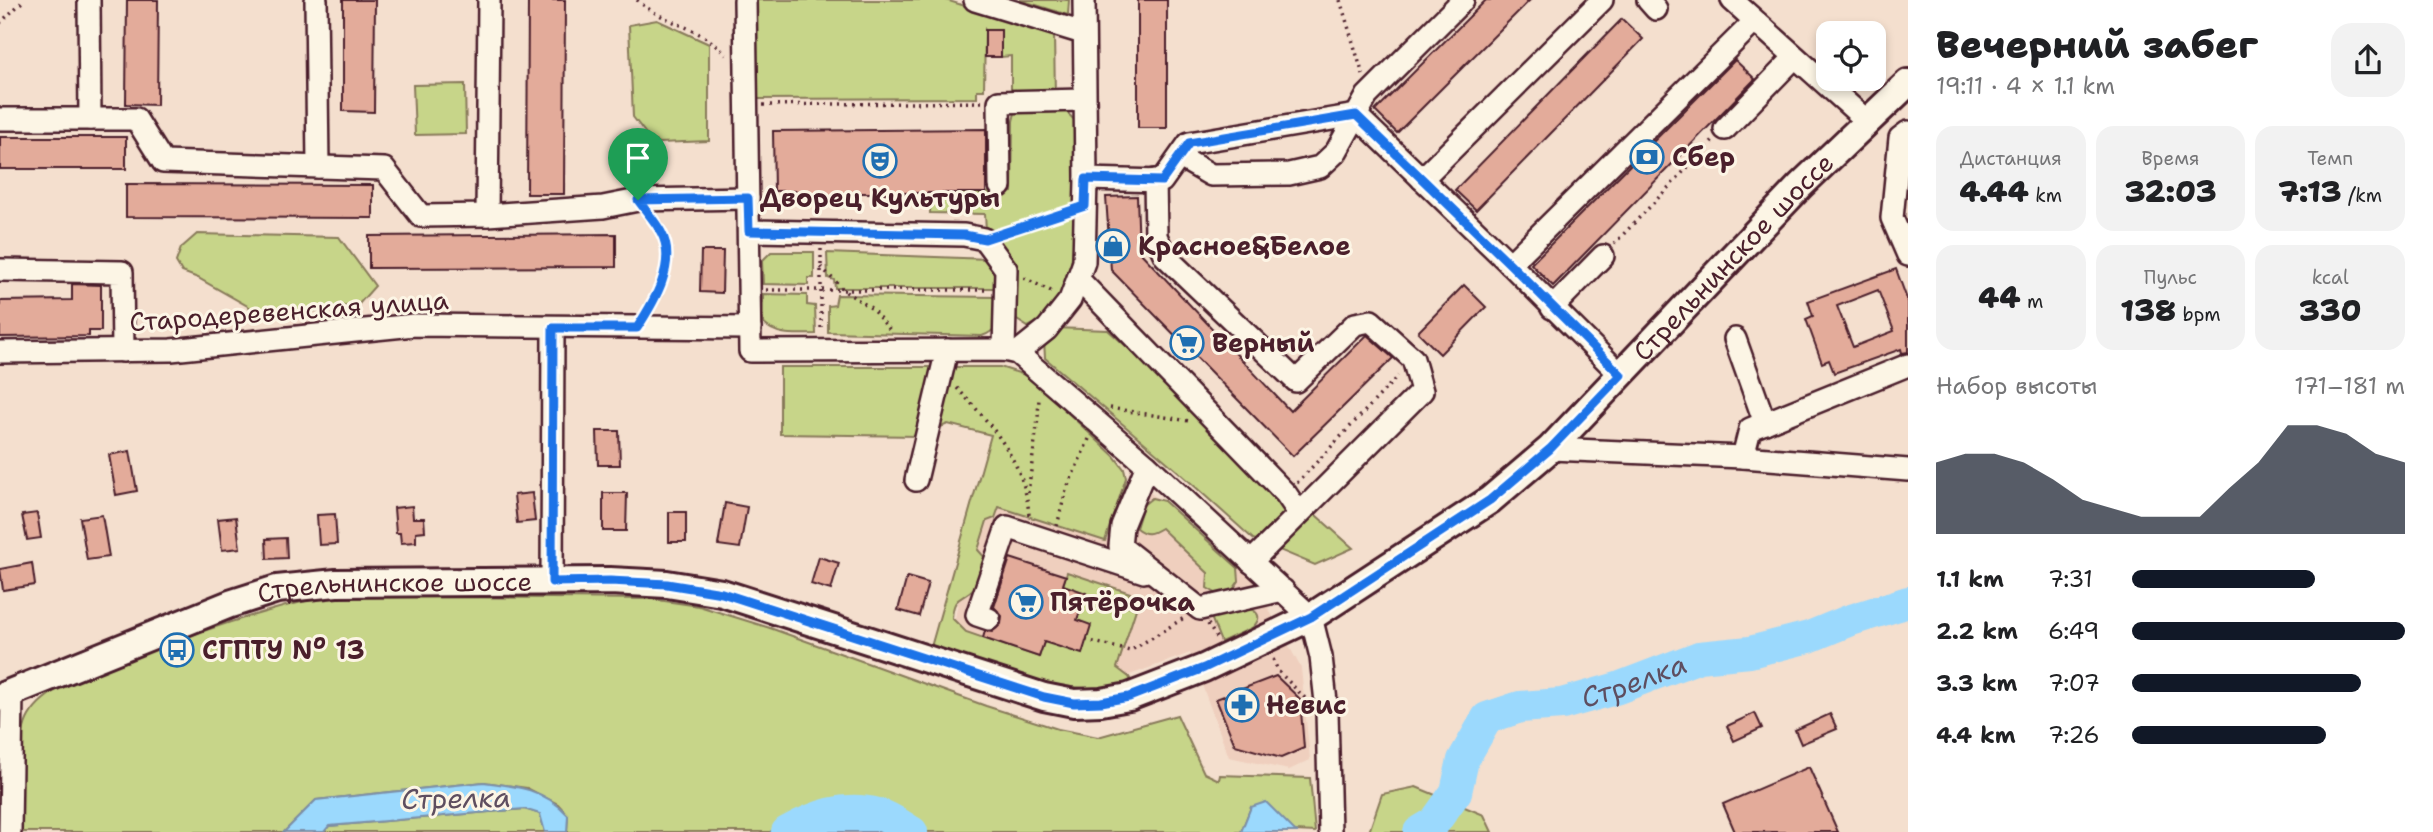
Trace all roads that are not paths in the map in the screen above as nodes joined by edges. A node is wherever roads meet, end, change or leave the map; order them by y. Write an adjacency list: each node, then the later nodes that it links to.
1 (89, 0): 18 (street)
2 (316, 0): 23 (street)
3 (489, 0): 29 (street)
4 (745, 0): 28 (street)
5 (975, 0): 11 (street)
6 (1084, 0): 11 (street)
7 (1463, 0): 16 (street)
8 (1602, 0): 25 (street)
9 (1732, 0): 10 (street)
10 (1754, 22): 12 (street); 33 (street)
11 (1083, 33): 14 (street)
12 (1795, 57): 15 (street); 20 (street)
13 (1908, 83): 15 (main road, Стрельнинское шоссе)
14 (1084, 100): 24 (street); 27 (street)
15 (1876, 113): 19 (street); 45 (main road, Стрельнинское шоссе)
16 (1356, 115): 22 (street); 22 (street); 25 (street)
17 (0, 119): 18 (street)
18 (89, 119): 23 (street)
19 (1908, 125)
20 (1725, 130)
21 (1908, 132): 31 (street)
22 (1180, 156): 26 (street)
23 (318, 167): 29 (street)
24 (1086, 179): 26 (street); 35 (street)
25 (1422, 179): 33 (street)
26 (1155, 180): 52 (street)
27 (1000, 186)
28 (748, 198): 29 (street); 30 (street)
29 (487, 215)
30 (749, 231): 38 (street); 42 (street)
31 (1908, 255)
32 (1603, 256): 36 (street)
33 (1510, 264): 36 (street)
34 (0, 270): 41 (street)
35 (1078, 279): 42 (street); 52 (street)
36 (1552, 308): 45 (street)
37 (553, 328): 38 (street, Стародеревенская улица); 41 (street, Стародеревенская улица); 55 (street)
38 (750, 328): 40 (street)
39 (1735, 339): 46 (street)
40 (947, 350): 42 (street); 51 (street)
41 (123, 351): 43 (street, Стародеревенская улица)
42 (1011, 351): 49 (street)
43 (0, 352)
44 (1908, 365): 46 (street)
45 (1621, 375): 47 (main road, Стрельнинское шоссе)
46 (1765, 423): 48 (street)
47 (1550, 449): 48 (street); 57 (main road, Стрельнинское шоссе)
48 (1743, 457): 50 (street)
49 (1147, 466): 53 (street); 54 (street)
50 (1908, 470)
51 (916, 480)
52 (1299, 513): 54 (street)
53 (1117, 554): 56 (street); 58 (street)
54 (1251, 562): 56 (street)
55 (552, 582): 57 (main road, Стрельнинское шоссе); 59 (main road, Стрельнинское шоссе)
56 (1283, 590): 57 (street)
57 (1311, 617): 60 (street)
58 (989, 619)
59 (6, 694): 61 (street)
60 (1330, 822)
61 (10, 832)

